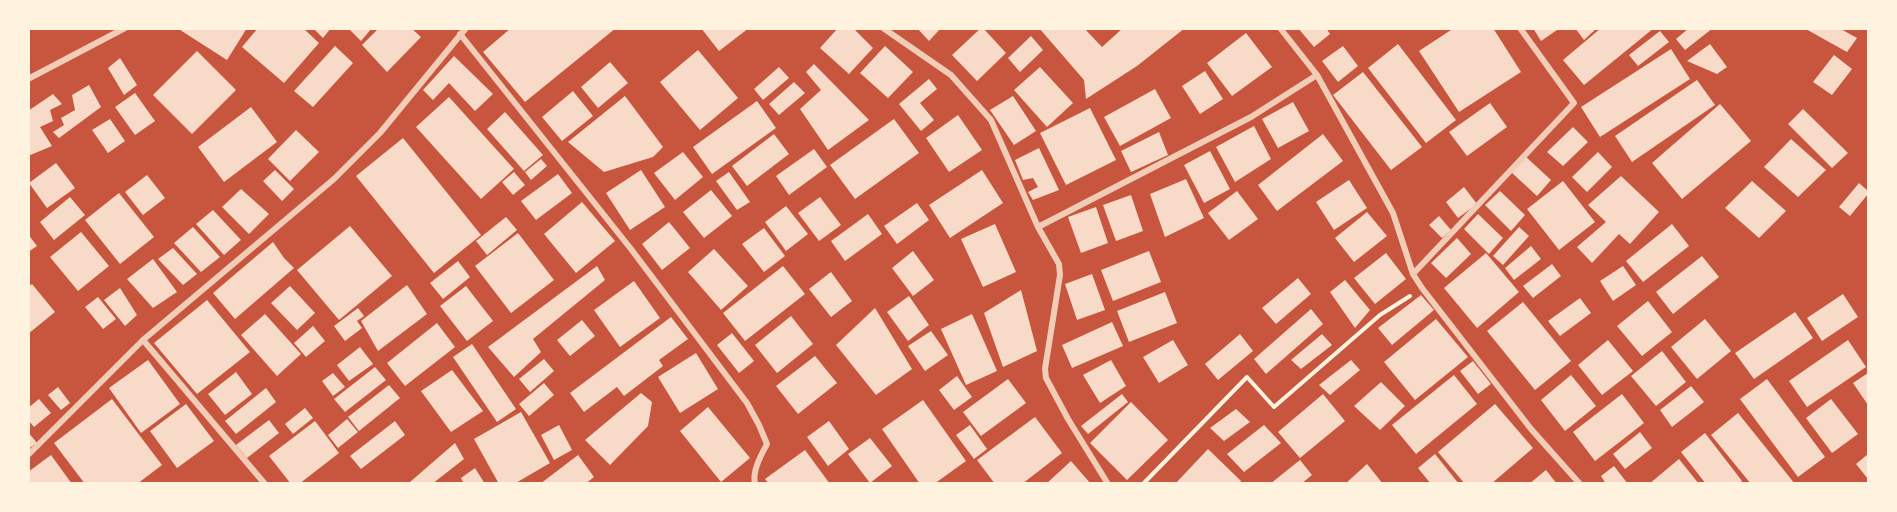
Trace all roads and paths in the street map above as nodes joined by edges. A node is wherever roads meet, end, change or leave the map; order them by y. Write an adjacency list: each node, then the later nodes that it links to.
1 (125, 28): 7 (street)
2 (883, 28): 8 (street)
3 (1280, 28): 6 (street)
4 (1520, 28): 9 (street)
5 (463, 31): 11 (street); 14 (street)
6 (1317, 75): 8 (street); 9 (street)
7 (28, 79)
8 (1038, 227): 15 (street)
9 (1413, 274): 10 (street)
10 (1422, 288): 16 (path); 17 (street)
11 (143, 340): 12 (street); 13 (street)
12 (28, 455)
13 (265, 483)
14 (755, 483)
15 (1108, 483)
16 (1143, 483)
17 (1580, 483)

